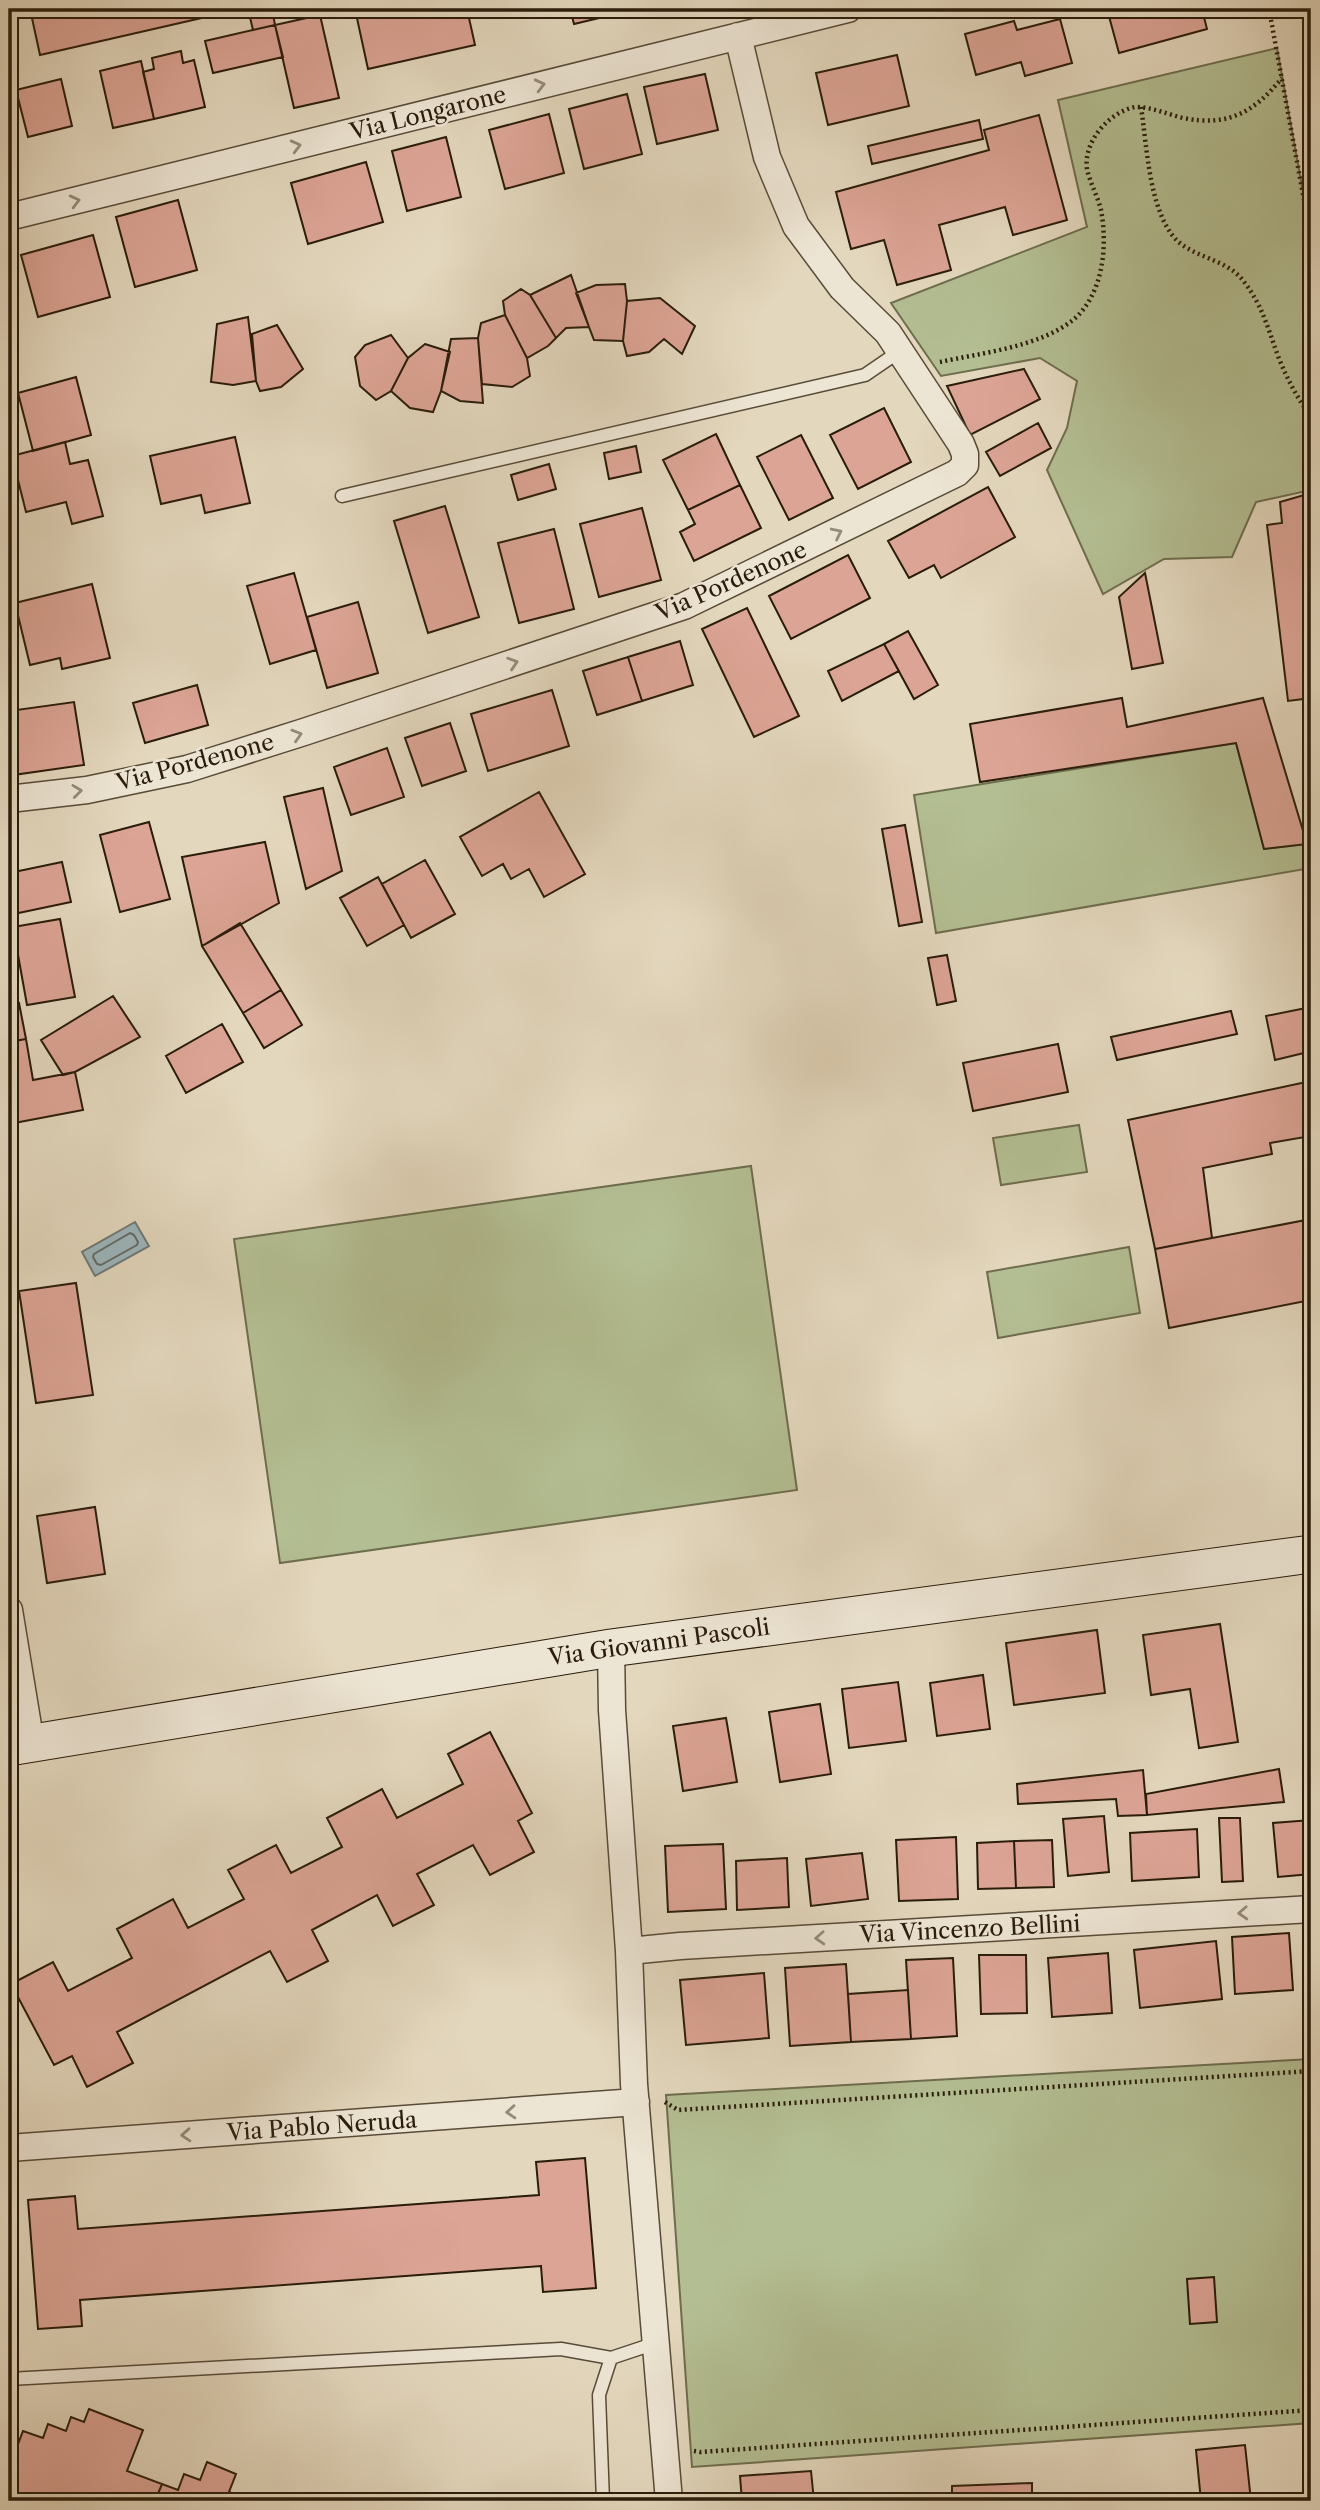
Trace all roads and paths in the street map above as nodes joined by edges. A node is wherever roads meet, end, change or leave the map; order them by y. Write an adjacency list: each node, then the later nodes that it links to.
1 (848, 9): 3 (street, Via Longarone)
2 (1269, 9): 5 (path)
3 (771, 18): 4 (street, Via Longarone)
4 (738, 37): 7 (street, Via Longarone, one-way to 4); 9 (street, Via Pordenone)
5 (1282, 78): 6 (path); 8 (path)
6 (1141, 107): 9 (path); 10 (path)
7 (9, 217)
8 (1311, 238)
9 (906, 360): 11 (lane); 12 (street, Via Pordenone, one-way to 9)
10 (1311, 414)
11 (342, 496)
12 (9, 799)
13 (1311, 1554): 15 (street, Via Giovanni Pascoli)
14 (9, 1610): 16 (street)
15 (611, 1648): 16 (street, Via Giovanni Pascoli); 18 (street)
16 (20, 1745)
17 (1311, 1909): 18 (street, Via Vincenzo Bellini, one-way to 18)
18 (629, 1951): 20 (street)
19 (1311, 2071): 20 (path)
20 (635, 2093): 21 (street, Via Pablo Neruda, one-way to 21); 22 (street)
21 (9, 2148)
22 (656, 2343): 23 (lane); 26 (street)
23 (611, 2358): 24 (lane); 27 (lane)
24 (9, 2379)
25 (1311, 2410): 26 (path)
26 (665, 2442): 28 (street)
27 (603, 2501)
28 (669, 2501)

